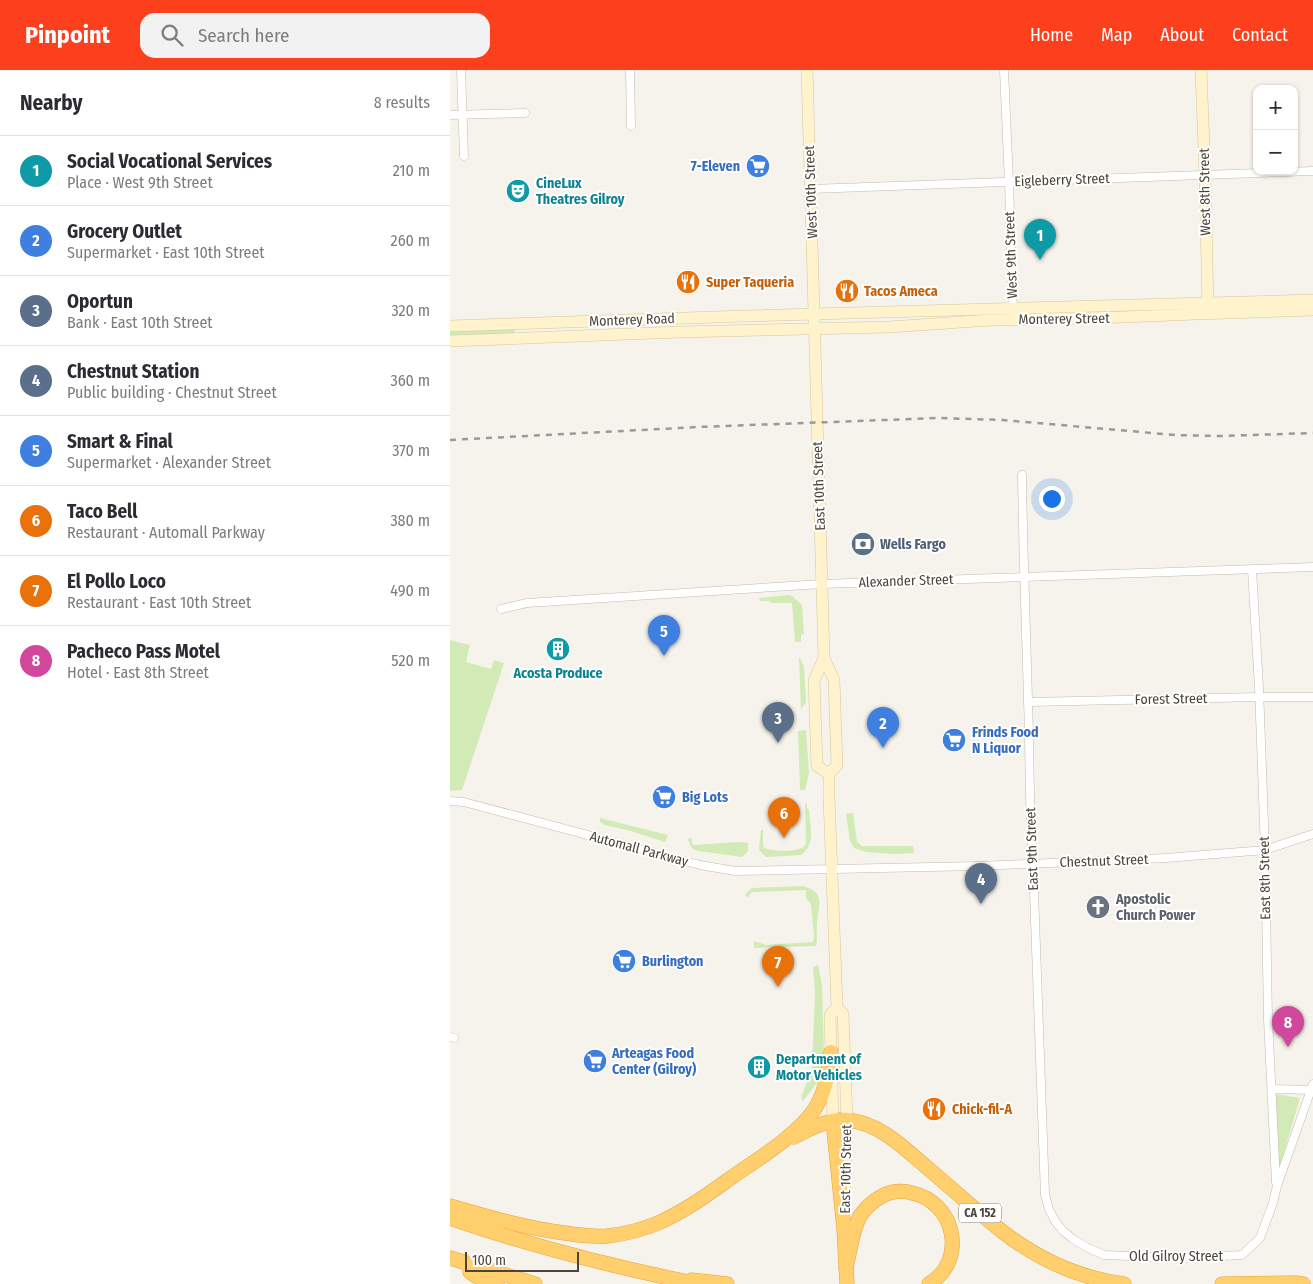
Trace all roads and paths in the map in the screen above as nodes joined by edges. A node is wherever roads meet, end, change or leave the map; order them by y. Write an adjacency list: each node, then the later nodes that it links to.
1 (461, 70): 8 (street)
2 (630, 70): 9 (street)
3 (807, 70): 14 (main road, West 10th Street)
4 (1004, 70): 13 (street, West 9th Street)
5 (1201, 70): 12 (main road, West 8th Street)
6 (525, 112): 8 (street)
7 (450, 115): 8 (street)
8 (462, 115): 10 (street)
9 (631, 126)
10 (464, 156)
11 (1313, 171): 12 (street, Eigleberry Street)
12 (1205, 175): 13 (street, Eigleberry Street); 16 (main road, West 8th Street)
13 (1009, 182): 14 (street, Eigleberry Street); 19 (street, West 9th Street)
14 (811, 189): 18 (main road, West 10th Street)
15 (1313, 300): 16 (main road, Monterey Street)
16 (1208, 308): 17 (main road, Monterey Street); 19 (main road, Monterey Street)
17 (1313, 310)
18 (815, 314): 19 (main road, Monterey Street); 20 (main road, Monterey Road); 21 (main road, East 10th Street)
19 (1013, 314): 21 (main road, Monterey Street)
20 (450, 326)
21 (815, 329): 22 (main road, Monterey Road); 27 (main road, East 10th Street)
22 (450, 341)
23 (1022, 475): 26 (street, East 9th Street)
24 (1313, 567): 25 (street, Alexander Street)
25 (1252, 569): 26 (street, Alexander Street); 30 (street, East 8th Street)
26 (1024, 577): 27 (street, Alexander Street); 32 (street, East 9th Street)
27 (822, 584): 28 (street, Alexander Street); 29 (main road, East 10th Street)
28 (501, 609)
29 (824, 658): 33 (main road, East 10th Street); 33 (main road, East 10th Street)
30 (1259, 697): 31 (street, Forest Street); 32 (street, Forest Street); 36 (street, East 8th Street)
31 (1313, 697)
32 (1028, 702): 37 (street, East 9th Street)
33 (829, 774): 38 (main road, East 10th Street)
34 (450, 801): 38 (street, Automall Parkway)
35 (1313, 834): 36 (street, Chestnut Street)
36 (1265, 850): 37 (street, Chestnut Street); 42 (street, East 8th Street)
37 (1033, 864): 38 (street, Chestnut Street); 49 (street, East 9th Street)
38 (832, 869): 39 (main road, East 10th Street)
39 (836, 1007): 40 (main road, East 10th Street); 43 (main road, East 10th Street)
40 (831, 1052): 44 (main road, East 10th Street); 45 (highway)
41 (1312, 1088): 42 (street); 46 (street, Old Gilroy Street)
42 (1272, 1089): 46 (street, East 8th Street)
43 (847, 1120): 44 (highway, CA 152); 50 (main road, East 10th Street); 60 (highway, CA 152)
44 (833, 1121): 45 (highway); 50 (highway, East 10th Street)
45 (772, 1150): 47 (highway)
46 (1276, 1186): 49 (street, Old Gilroy Street)
47 (450, 1206)
48 (450, 1218): 53 (highway)
49 (1055, 1221)
50 (844, 1229): 52 (highway)
51 (450, 1258): 54 (highway); 55 (highway)
52 (846, 1268): 58 (highway); 59 (highway)
53 (668, 1278): 56 (highway); 57 (highway)
54 (497, 1284)
55 (535, 1284)
56 (698, 1284)
57 (728, 1284)
58 (847, 1284)
59 (929, 1284)
60 (1124, 1284)
61 (1222, 1284): 62 (highway)
62 (1303, 1284)

